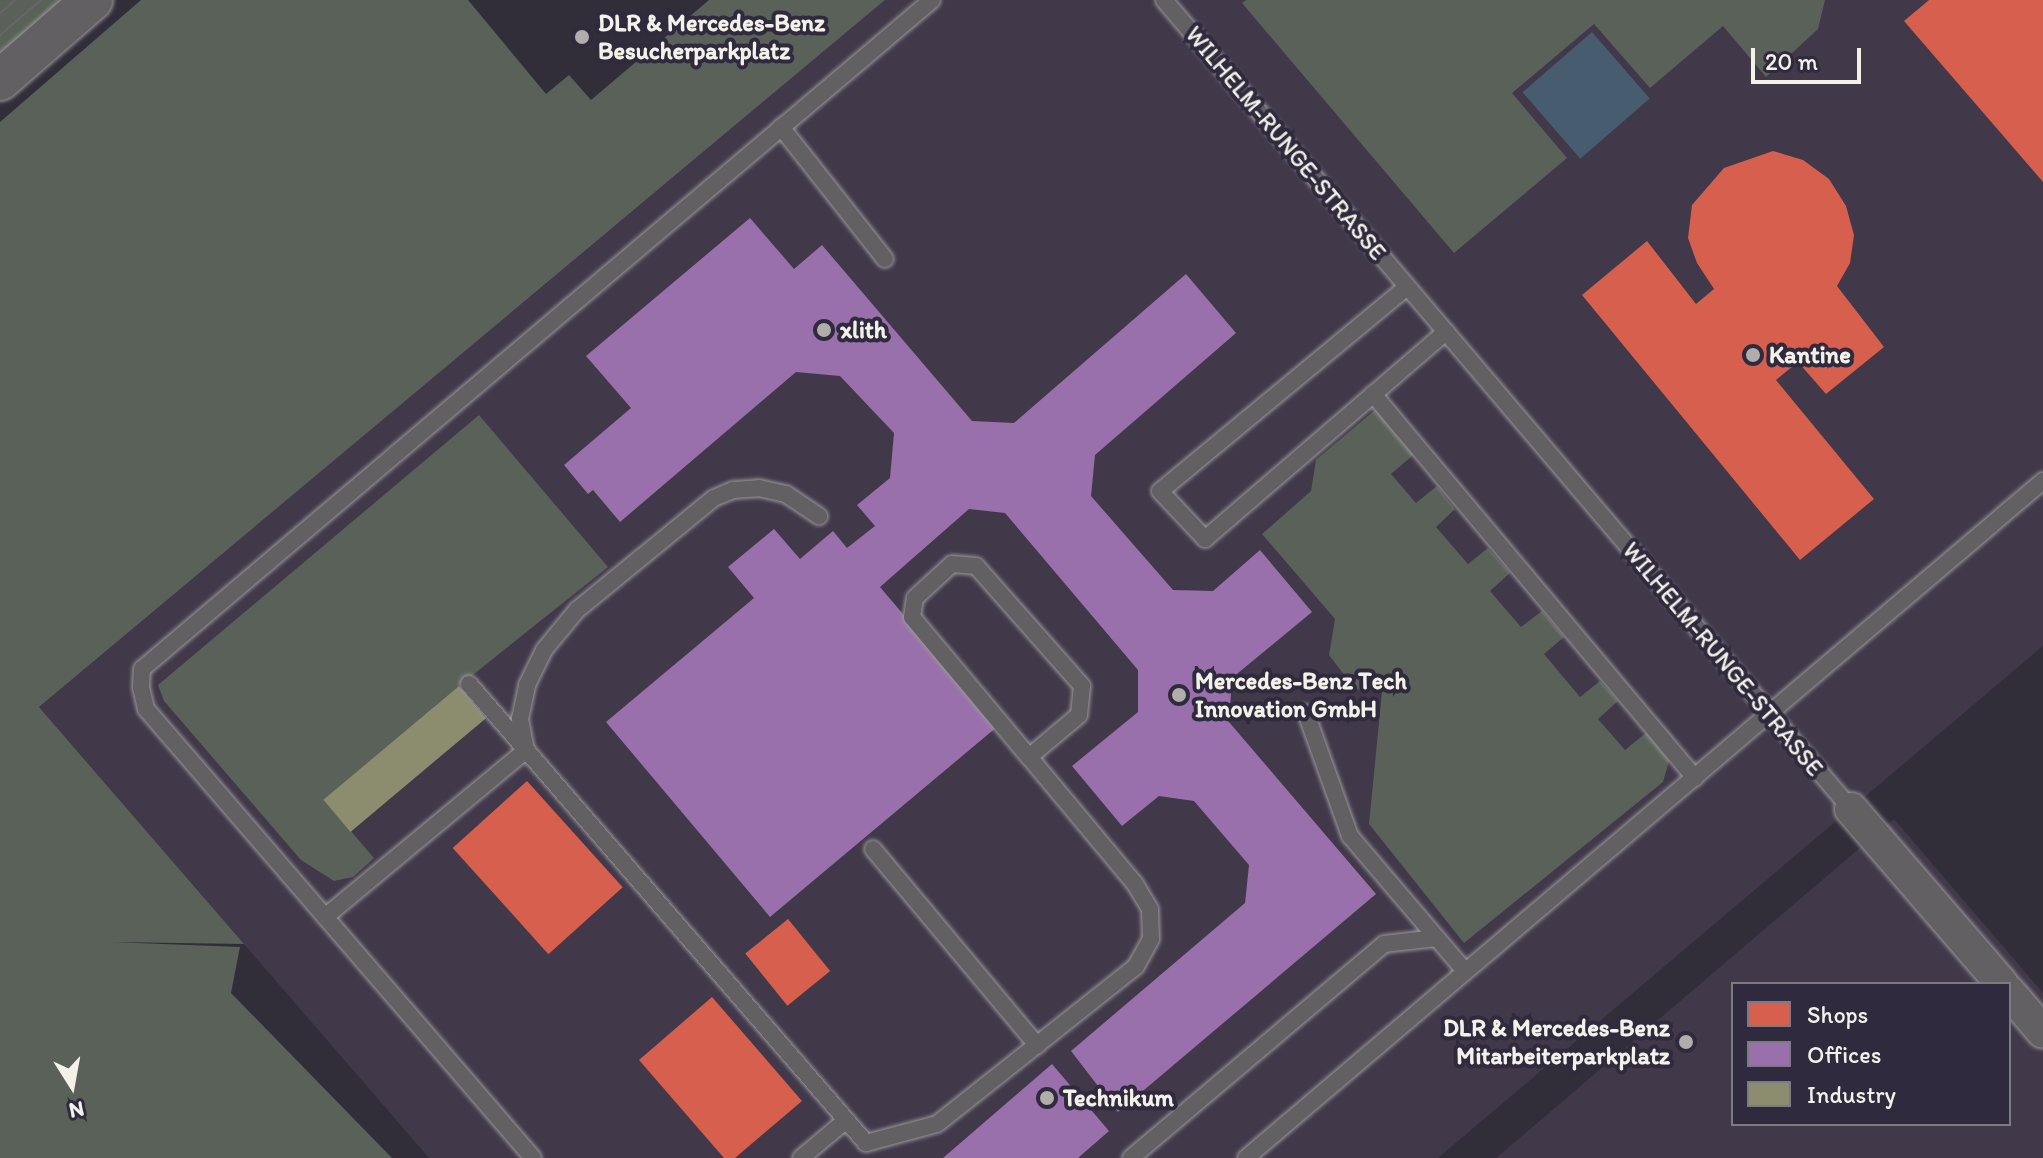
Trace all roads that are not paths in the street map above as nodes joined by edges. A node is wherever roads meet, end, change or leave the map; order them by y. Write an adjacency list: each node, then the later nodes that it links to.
1 (92, 0): 4 (street)
2 (932, 0): 5 (lane)
3 (1164, 0): 7 (lane, WILHELM-RUNGE-STRASSE)
4 (0, 80)
5 (781, 127): 6 (lane); 20 (lane)
6 (885, 259)
7 (1407, 287): 8 (lane, WILHELM-RUNGE-STRASSE); 9 (lane)
8 (1446, 332): 9 (lane); 14 (lane, WILHELM-RUNGE-STRASSE)
9 (1373, 394): 17 (lane)
10 (2043, 481): 14 (lane)
11 (819, 516): 15 (lane)
12 (469, 684): 15 (lane)
13 (1306, 713): 21 (lane)
14 (1771, 714): 17 (lane); 18 (lane, WILHELM-RUNGE-STRASSE)
15 (526, 750): 20 (lane); 27 (lane)
16 (1029, 757): 16 (lane); 26 (lane)
17 (1695, 778): 22 (lane)
18 (1851, 809): 23 (street, WILHELM-RUNGE-STRASSE)
19 (873, 849): 26 (lane)
20 (325, 917): 29 (lane)
21 (1437, 938): 22 (lane); 28 (lane)
22 (1465, 971): 31 (lane)
23 (2000, 982)
24 (2011, 994): 25 (street)
25 (2043, 1032)
26 (1037, 1045): 27 (lane)
27 (845, 1121): 30 (lane)
28 (1139, 1155)
29 (533, 1158)
30 (801, 1158)
31 (1246, 1158)

